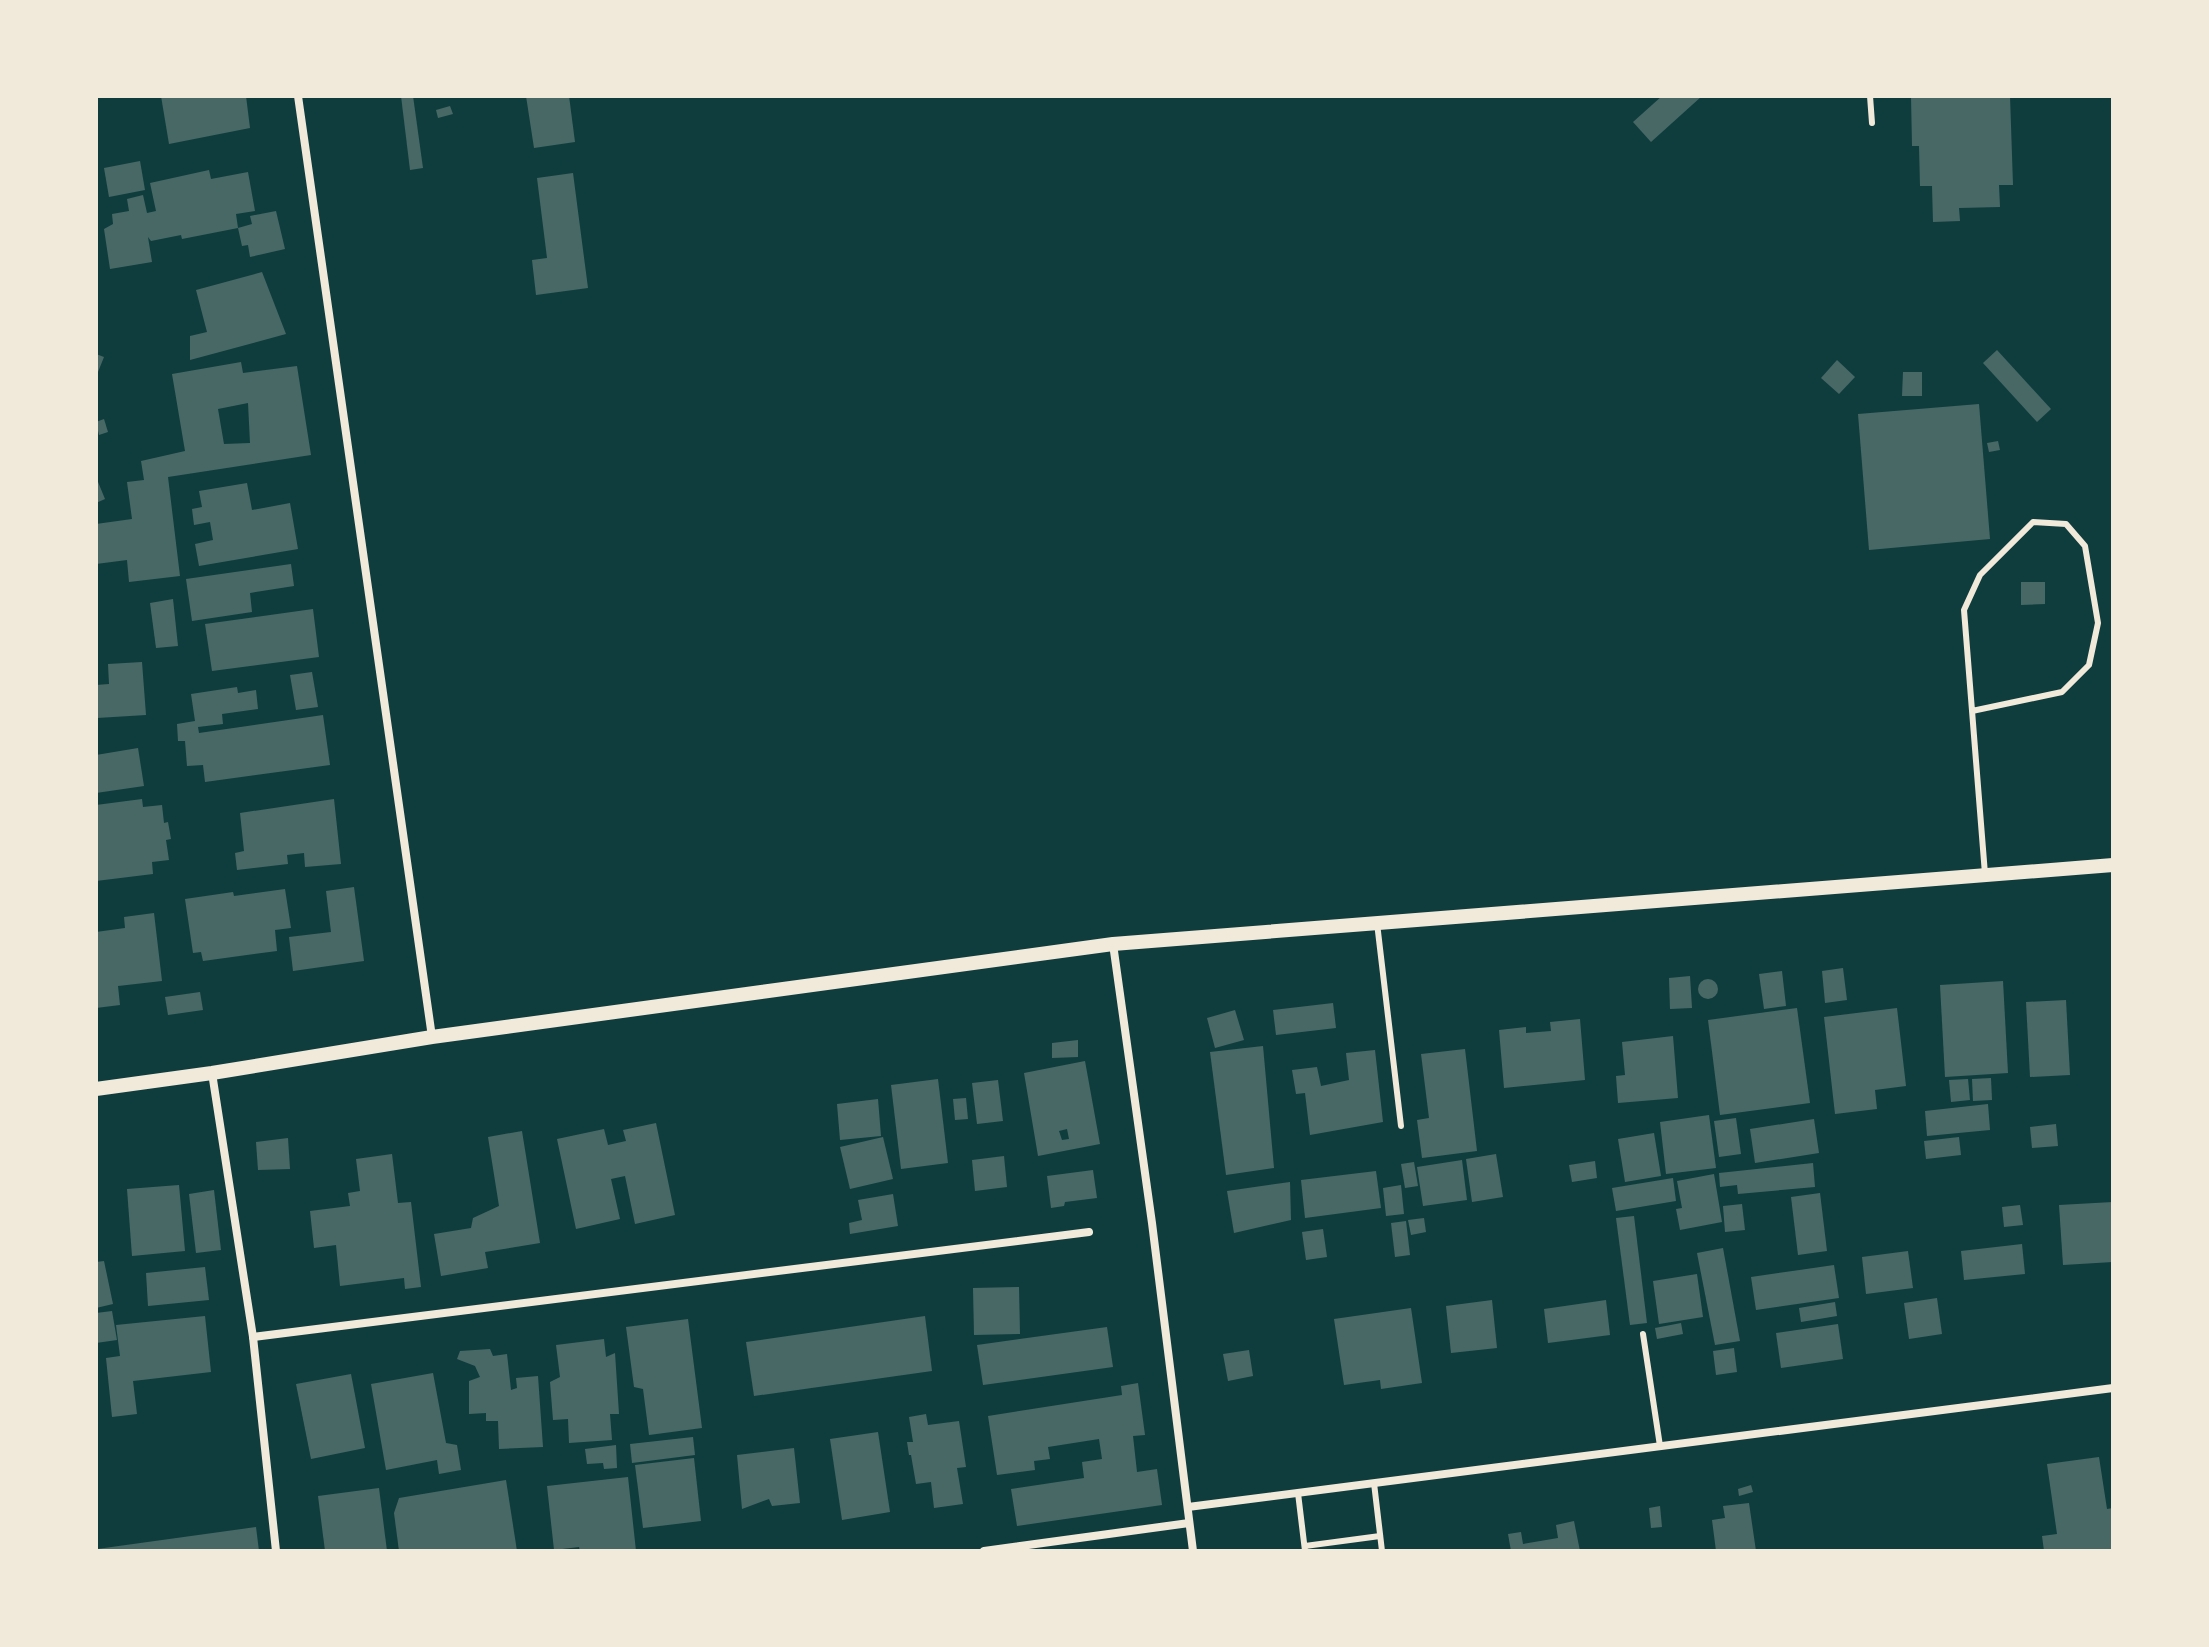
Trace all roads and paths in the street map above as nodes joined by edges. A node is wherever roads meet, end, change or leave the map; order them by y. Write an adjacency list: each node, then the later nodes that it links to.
1 (298, 96): 9 (street)
2 (1870, 96): 3 (lane)
3 (1872, 123)
4 (1972, 711): 4 (lane); 6 (lane)
5 (2113, 865): 6 (street)
6 (1985, 874): 7 (street)
7 (1377, 923): 8 (street); 12 (lane)
8 (1113, 944): 9 (street); 20 (street)
9 (432, 1037): 10 (street)
10 (212, 1073): 11 (street); 15 (street)
11 (96, 1089)
12 (1401, 1126)
13 (1089, 1232): 15 (street)
14 (1643, 1334): 17 (lane)
15 (253, 1337): 24 (street)
16 (2113, 1388): 17 (street)
17 (1660, 1446): 18 (street)
18 (1374, 1483): 19 (street); 22 (lane)
19 (1298, 1493): 20 (street); 23 (lane)
20 (1188, 1507): 21 (street)
21 (1189, 1523): 25 (street); 26 (street)
22 (1380, 1536): 23 (lane); 27 (lane)
23 (1305, 1548)
24 (276, 1551)
25 (984, 1551)
26 (1193, 1551)
27 (1382, 1551)

